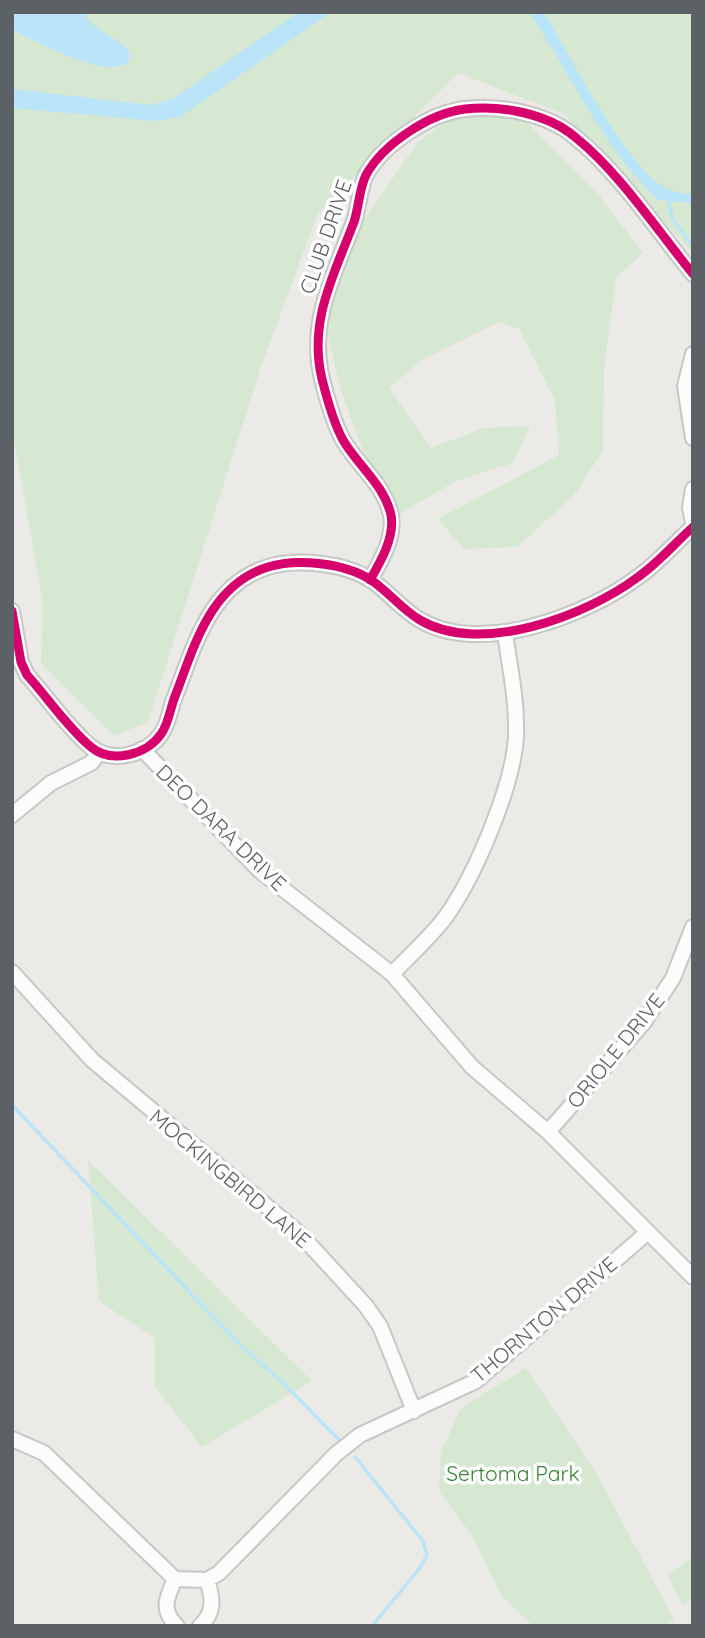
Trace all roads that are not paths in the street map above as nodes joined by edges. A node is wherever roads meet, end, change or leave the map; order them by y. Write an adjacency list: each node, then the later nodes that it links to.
1 (693, 274): 6 (street, CLUB DRIVE)
2 (693, 354): 3 (street)
3 (693, 438)
4 (693, 489): 5 (street, DEO DARA DRIVE)
5 (693, 524): 8 (street, DEO DARA DRIVE)
6 (370, 580): 8 (street, DEO DARA DRIVE); 9 (street, DEO DARA DRIVE)
7 (12, 611): 10 (street)
8 (505, 634): 14 (street)
9 (142, 749): 10 (street); 14 (street, DEO DARA DRIVE)
10 (100, 752): 11 (street)
11 (12, 815)
12 (693, 927): 15 (street, ORIOLE DRIVE)
13 (12, 972): 18 (street, MOCKINGBIRD LANE)
14 (392, 974): 15 (street, DEO DARA DRIVE)
15 (548, 1132): 16 (street, DEO DARA DRIVE)
16 (648, 1232): 17 (street, DEO DARA DRIVE); 18 (street, THORNTON DRIVE)
17 (693, 1277)
18 (414, 1410): 21 (street, THORNTON DRIVE)
19 (12, 1439): 20 (street)
20 (175, 1578): 21 (street); 22 (street)
21 (207, 1580): 23 (street)
22 (177, 1626)
23 (200, 1626)

